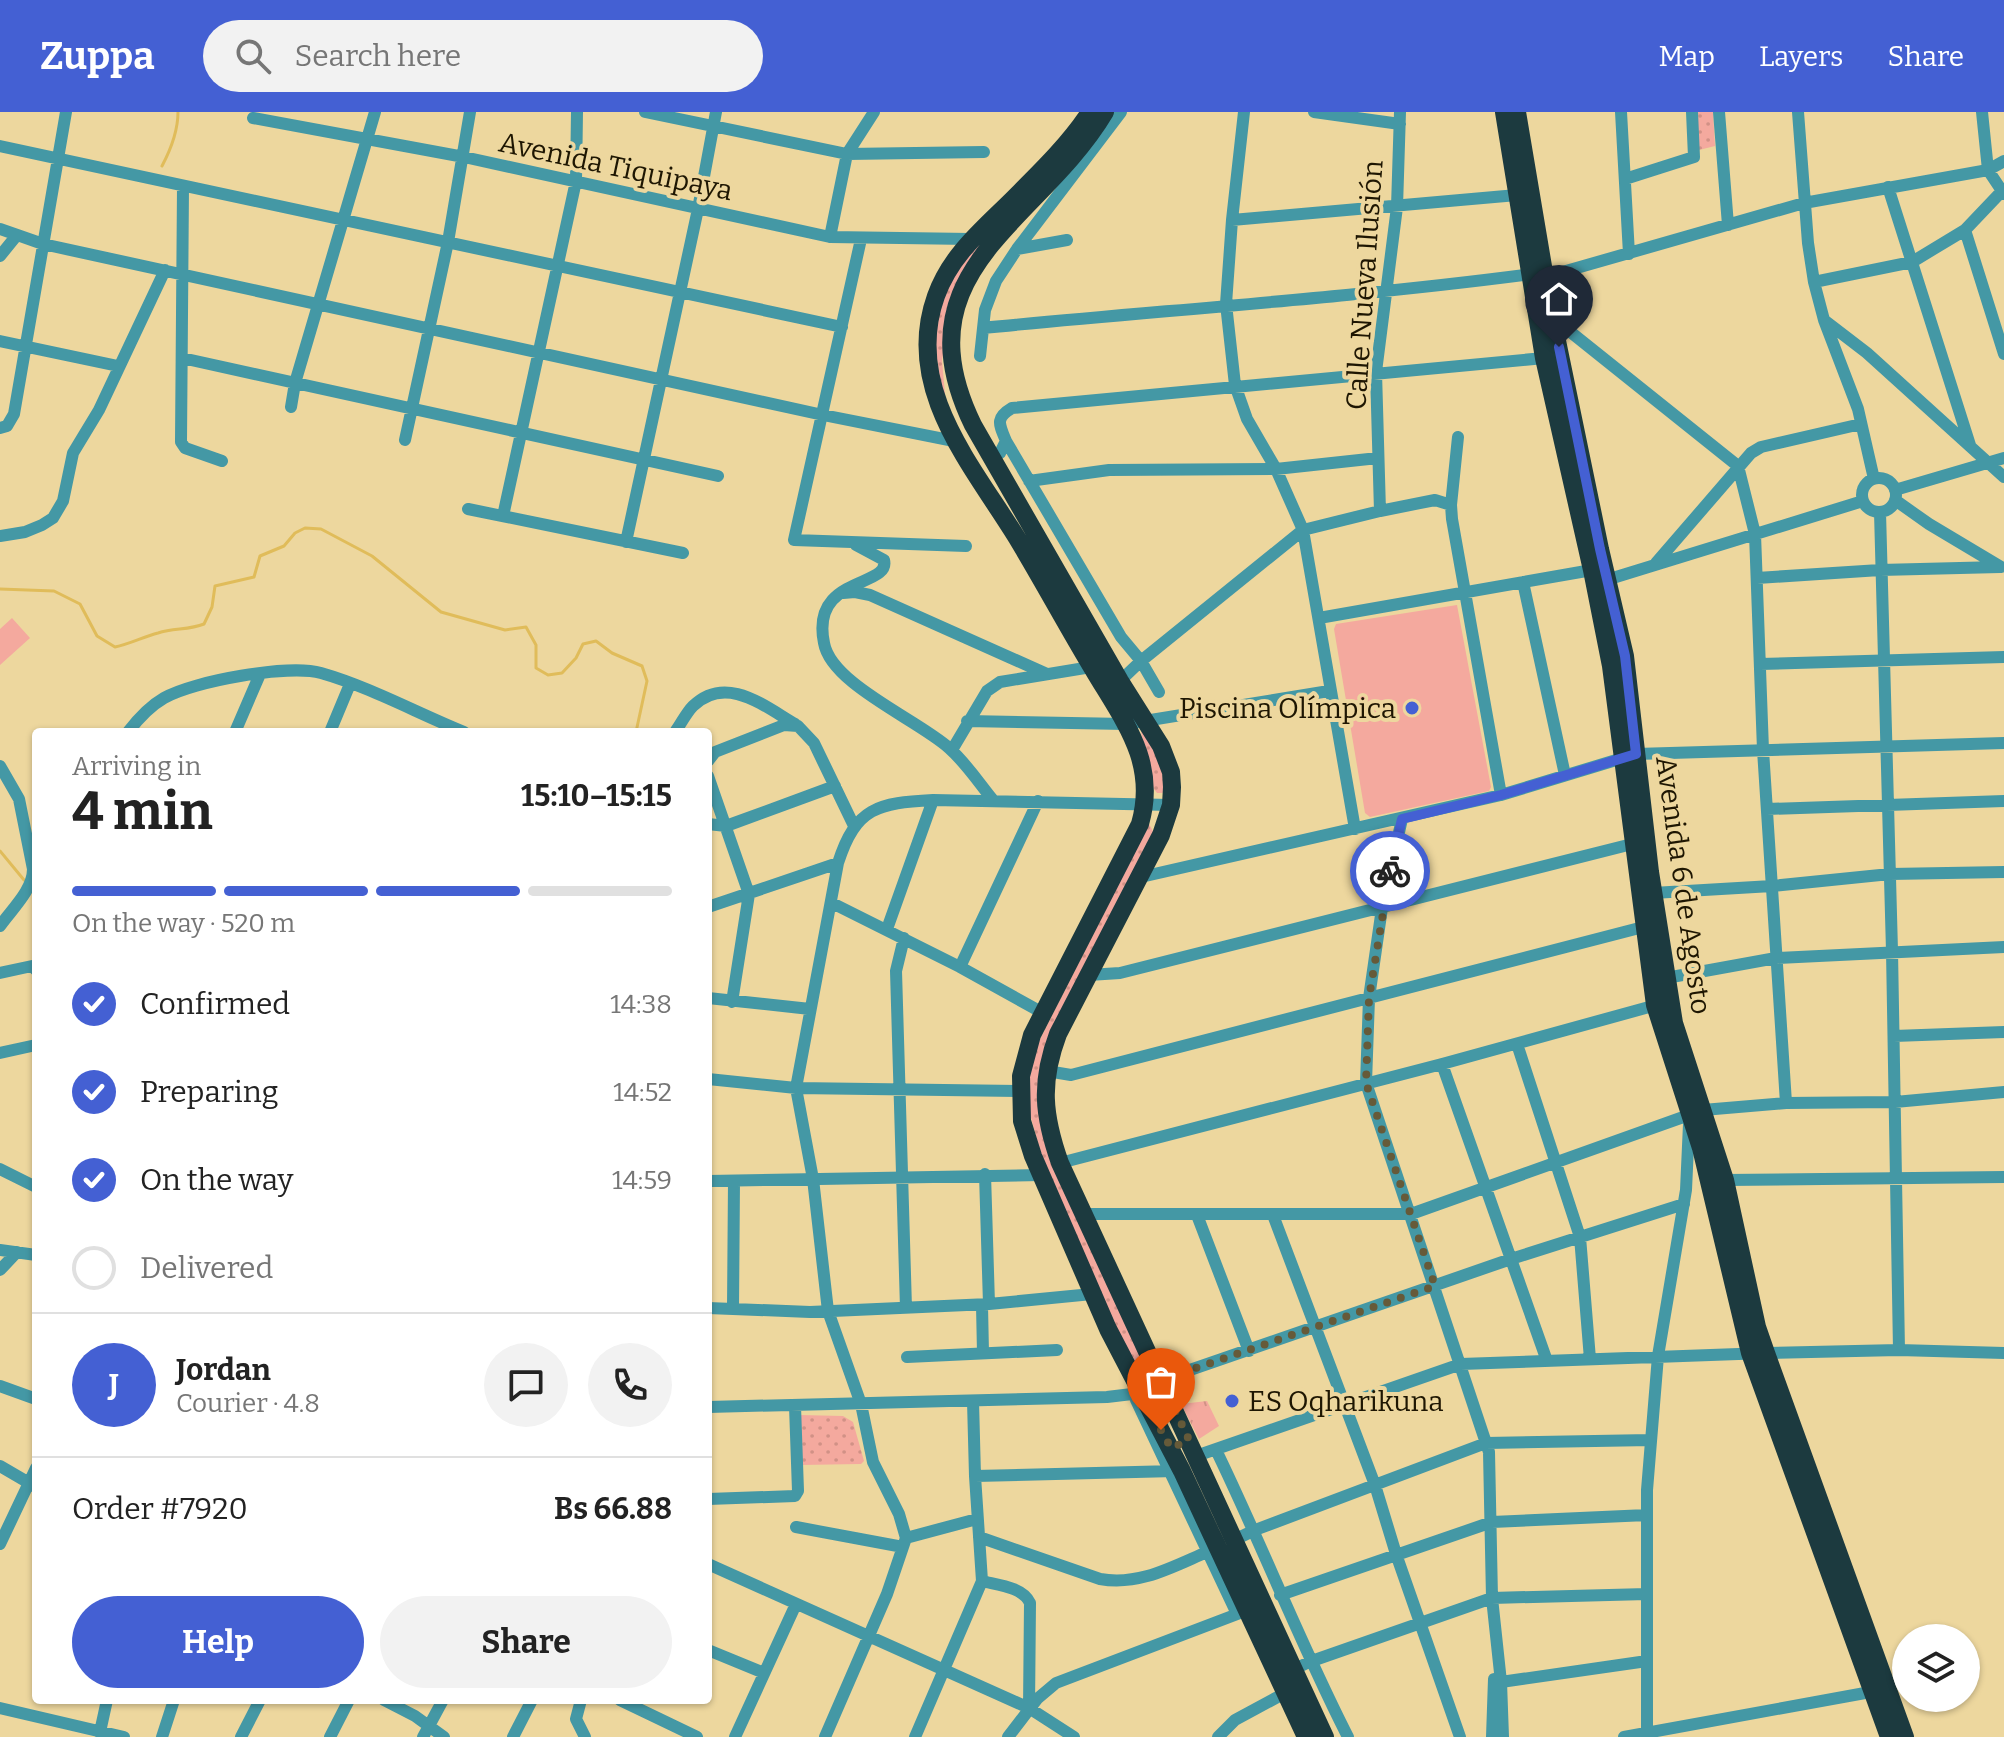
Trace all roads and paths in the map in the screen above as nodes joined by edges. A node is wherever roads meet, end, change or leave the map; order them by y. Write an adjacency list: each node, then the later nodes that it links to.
1 (66, 112): 30 (street)
2 (375, 112): 23 (street)
3 (470, 112): 28 (street)
4 (577, 112): 34 (street)
5 (645, 112): 22 (street)
6 (716, 112): 22 (street)
7 (874, 112): 27 (street)
8 (1090, 112): 50 (highway)
9 (1105, 112): 74 (highway)
10 (1121, 112): 54 (street)
11 (1244, 112): 43 (street)
12 (1314, 112): 21 (street)
13 (1504, 112): 38 (highway, Avenida 6 de Agosto)
14 (1517, 112): 61 (highway, Avenida 6 de Agosto)
15 (1621, 112): 33 (street)
16 (1692, 112): 29 (street)
17 (1719, 112): 25 (street)
18 (1798, 112): 39 (street)
19 (1982, 112): 32 (street)
20 (253, 118): 23 (street, Avenida Tiquipaya)
21 (1400, 118): 40 (street, Calle Nueva Ilusión)
22 (713, 127): 27 (street); 41 (street)
23 (367, 138): 28 (street, Avenida Tiquipaya); 42 (street)
24 (0, 146): 30 (street)
25 (1722, 151): 29 (street); 44 (street)
26 (984, 152): 27 (street)
27 (847, 154): 48 (street)
28 (464, 157): 34 (street, Avenida Tiquipaya); 52 (street)
29 (1694, 157): 33 (street)
30 (56, 158): 35 (street); 53 (street)
31 (2004, 161): 32 (street)
32 (1988, 170): 36 (street); 37 (street)
33 (1625, 179): 55 (street)
34 (576, 181): 41 (street, Avenida Tiquipaya); 58 (street)
35 (183, 187): 42 (street); 60 (street)
36 (1888, 187): 39 (street); 57 (street)
37 (2003, 191): 46 (street)
38 (1517, 195): 40 (street); 61 (highway, Avenida 6 de Agosto)
39 (1804, 203): 44 (street); 62 (street)
40 (1397, 207): 43 (street); 64 (street, Calle Nueva Ilusión)
41 (698, 209): 48 (street, Avenida Tiquipaya); 63 (street)
42 (343, 219): 52 (street); 65 (street)
43 (1232, 220): 66 (street)
44 (1728, 225): 55 (street)
45 (0, 229): 47 (street)
46 (1965, 230): 57 (street); 76 (street)
47 (17, 235): 53 (street); 56 (street)
48 (830, 237): 49 (street, Avenida Tiquipaya)
49 (861, 239): 50 (street, Avenida Tiquipaya); 69 (street)
50 (971, 239): 93 (highway)
51 (1067, 240): 54 (street)
52 (448, 242): 58 (street); 70 (street)
53 (43, 244): 59 (street); 73 (street)
54 (1017, 249): 71 (street)
55 (1629, 254): 61 (street)
56 (0, 256)
57 (1912, 262): 62 (street); 95 (street)
58 (557, 265): 63 (street); 75 (street)
59 (165, 270): 60 (street); 80 (street)
60 (182, 275): 65 (street); 78 (street)
61 (1538, 275): 64 (street); 67 (highway, Avenida 6 de Agosto); 79 (highway, Avenida 6 de Agosto)
62 (1814, 282): 68 (street)
63 (680, 292): 69 (street); 82 (street)
64 (1388, 293): 66 (street); 81 (street, Calle Nueva Ilusión)
65 (318, 303): 70 (street); 83 (street)
66 (1226, 304): 71 (street); 84 (street)
67 (1553, 318): 102 (street); 126 (highway, Avenida 6 de Agosto)
68 (1824, 320): 88 (street); 95 (street)
69 (842, 327): 87 (street)
70 (429, 328): 75 (street); 86 (street)
71 (983, 328): 77 (street)
72 (0, 341): 73 (street)
73 (26, 346): 80 (street); 89 (street)
74 (952, 347): 93 (highway); 98 (highway)
75 (539, 352): 82 (street); 90 (street)
76 (2004, 354)
77 (980, 356)
78 (182, 358): 83 (street); 100 (street)
79 (1544, 358): 81 (street); 126 (highway, Avenida 6 de Agosto)
80 (118, 366): 118 (street)
81 (1376, 372): 84 (street); 96 (street, Calle Nueva Ilusión)
82 (661, 379): 87 (street); 99 (street)
83 (295, 383): 85 (street); 86 (street)
84 (1235, 385): 94 (street); 103 (street)
85 (291, 407)
86 (413, 409): 90 (street); 92 (street)
87 (823, 415): 93 (street); 120 (street)
88 (1861, 424): 102 (street); 106 (street)
89 (0, 428)
90 (521, 433): 99 (street); 114 (street)
91 (1458, 437): 110 (street)
92 (405, 440)
93 (954, 441): 115 (highway); 136 (highway)
94 (1006, 441): 98 (street); 107 (street)
95 (1970, 445): 101 (street)
96 (1378, 458): 103 (street); 112 (street, Calle Nueva Ilusión)
97 (2004, 458): 101 (street)
98 (992, 459): 115 (highway)
99 (644, 460): 104 (street); 119 (street)
100 (222, 461)
101 (1988, 463): 105 (street); 108 (street)
102 (1738, 466): 117 (street); 123 (street)
103 (1276, 469): 107 (street); 116 (street)
104 (718, 476)
105 (2004, 477)
106 (1874, 479): 108 (street); 109 (street)
107 (1029, 481): 133 (street)
108 (1895, 495): 113 (street); 124 (street)
109 (1863, 501): 113 (street); 117 (street)
110 (1451, 505): 112 (street); 129 (street)
111 (468, 509): 114 (street)
112 (1380, 511): 116 (street)
113 (1880, 512): 125 (street)
114 (503, 516): 119 (street)
115 (1032, 526): 139 (highway)
116 (1303, 530): 131 (street); 133 (street)
117 (1755, 534): 123 (street); 127 (street)
118 (0, 536)
119 (626, 542): 122 (street)
120 (850, 542): 121 (street); 130 (street)
121 (966, 546)
122 (683, 553)
123 (1655, 564): 126 (street)
124 (2002, 568): 125 (street)
125 (1880, 570): 127 (street); 134 (street)
126 (1598, 578): 128 (street); 157 (highway, Avenida 6 de Agosto)
127 (1757, 578): 135 (street)
128 (1523, 582): 129 (street); 159 (street)
129 (1464, 592): 131 (street); 162 (street)
130 (838, 593): 138 (street); 154 (street)
131 (1319, 618): 141 (street)
132 (2004, 657): 134 (street)
133 (1141, 661): 139 (street); 142 (street)
134 (1883, 661): 135 (street); 153 (street)
135 (1760, 664): 155 (street)
136 (1091, 667): 138 (street); 145 (highway)
137 (260, 674): 140 (street); 147 (street); 148 (street)
138 (1047, 674): 144 (street)
139 (1120, 681): 143 (highway)
140 (350, 684): 149 (street); 150 (street)
141 (1329, 691): 143 (street); 176 (street)
142 (1159, 692)
143 (1146, 720): 145 (street); 168 (highway)
144 (967, 721): 145 (street); 154 (street)
145 (1126, 724): 169 (highway)
146 (798, 726): 151 (street); 156 (street); 160 (street)
147 (132, 728)
148 (237, 728)
149 (332, 728)
150 (445, 728)
151 (678, 728)
152 (2004, 743): 153 (street)
153 (1886, 747): 155 (street); 167 (street)
154 (952, 750): 164 (street)
155 (1763, 750): 157 (street); 170 (street)
156 (712, 756)
157 (1630, 756): 159 (street); 178 (highway, Avenida 6 de Agosto)
158 (0, 766): 172 (street)
159 (1565, 775): 162 (street)
160 (835, 786): 174 (street); 175 (street)
161 (712, 787): 174 (street)
162 (1501, 795): 171 (street)
163 (933, 800): 164 (street); 175 (street); 193 (street)
164 (993, 800): 165 (street)
165 (1038, 801): 169 (street); 199 (street)
166 (2004, 801): 167 (street)
167 (1888, 804): 170 (street); 182 (street)
168 (1171, 805): 169 (street); 183 (highway)
169 (1146, 806): 208 (highway)
170 (1767, 809): 185 (street)
171 (1402, 819): 176 (street); 190 (street)
172 (25, 824): 177 (street); 180 (street)
173 (712, 824): 174 (street)
174 (726, 826): 187 (street)
175 (854, 826): 179 (street)
176 (1355, 829): 183 (street)
177 (32, 832)
178 (1640, 842): 186 (highway, Avenida 6 de Agosto); 190 (street); 191 (highway, Avenida 6 de Agosto)
179 (838, 863): 187 (street); 188 (street)
180 (32, 864)
181 (2004, 872): 182 (street)
182 (1890, 874): 185 (street); 196 (street)
183 (1141, 877): 201 (highway)
184 (32, 879): 192 (street)
185 (1772, 886): 186 (street); 197 (street)
186 (1653, 893): 191 (highway, Avenida 6 de Agosto)
187 (749, 894): 189 (street); 205 (street)
188 (832, 903): 193 (street); 207 (street)
189 (712, 906)
190 (1382, 908): 201 (street); 203 (street)
191 (1651, 925): 202 (highway, Avenida 6 de Agosto); 203 (street); 206 (highway, Avenida 6 de Agosto)
192 (0, 926)
193 (887, 929): 194 (street)
194 (904, 938): 199 (street); 218 (street)
195 (2004, 947): 196 (street)
196 (1892, 951): 197 (street); 210 (street)
197 (1776, 958): 202 (street); 223 (street)
198 (32, 966): 200 (street)
199 (960, 967): 208 (street)
200 (0, 973)
201 (1089, 975): 215 (highway)
202 (1666, 978): 206 (highway, Avenida 6 de Agosto)
203 (1369, 998): 215 (street); 217 (street)
204 (712, 999): 205 (street)
205 (732, 1002): 207 (street)
206 (1662, 1003): 211 (street); 224 (highway, Avenida 6 de Agosto)
207 (810, 1009): 219 (street)
208 (1043, 1013): 220 (highway)
209 (2004, 1032): 210 (street)
210 (1894, 1036): 222 (street)
211 (1517, 1044): 214 (street); 225 (street)
212 (32, 1046): 213 (street)
213 (0, 1053)
214 (1442, 1064): 217 (street); 238 (street)
215 (1047, 1071): 226 (highway)
216 (712, 1079): 219 (street)
217 (1366, 1083): 226 (street); 241 (street)
218 (900, 1087): 219 (street); 220 (street); 230 (street)
219 (796, 1088): 232 (street)
220 (1020, 1091): 229 (highway)
221 (2004, 1092): 222 (street)
222 (1895, 1102): 223 (street); 233 (street)
223 (1786, 1103): 224 (street)
224 (1696, 1112): 225 (street); 234 (highway, Avenida 6 de Agosto); 239 (street); 262 (highway, Avenida 6 de Agosto)
225 (1557, 1162): 238 (street); 244 (street)
226 (1060, 1163): 240 (highway)
227 (0, 1169): 237 (street)
228 (985, 1174): 229 (street); 230 (street); 252 (street)
229 (1041, 1175): 251 (highway)
230 (902, 1176): 232 (street); 254 (street)
231 (2004, 1177): 233 (street)
232 (813, 1179): 236 (street); 256 (street)
233 (1896, 1179): 234 (street); 259 (street)
234 (1725, 1180): 262 (highway, Avenida 6 de Agosto)
235 (712, 1181): 236 (street)
236 (734, 1181): 255 (street)
237 (32, 1185)
238 (1486, 1187): 241 (street); 248 (street)
239 (1684, 1204): 244 (street); 264 (street)
240 (1084, 1214): 242 (street); 269 (highway)
241 (1411, 1214): 243 (street); 250 (street)
242 (1197, 1215): 243 (street); 260 (street)
243 (1273, 1215): 257 (street)
244 (1580, 1237): 248 (street); 266 (street)
245 (0, 1250): 246 (street)
246 (17, 1252): 247 (street); 249 (street)
247 (32, 1254)
248 (1511, 1259): 250 (street); 267 (street)
249 (0, 1270)
250 (1435, 1286): 257 (street); 268 (street)
251 (1092, 1294): 252 (street); 279 (highway)
252 (985, 1304): 254 (street); 261 (street)
253 (712, 1308): 255 (street)
254 (906, 1308): 256 (street)
255 (733, 1309): 256 (street)
256 (828, 1311): 275 (street)
257 (1316, 1327): 260 (street); 276 (street)
258 (1057, 1350): 261 (street)
259 (1899, 1350): 262 (street); 263 (street)
260 (1249, 1351): 269 (street)
261 (983, 1353): 265 (street)
262 (1758, 1353): 264 (street); 318 (highway, Avenida 6 de Agosto)
263 (2004, 1353)
264 (1658, 1356): 266 (street); 280 (street)
265 (907, 1357)
266 (1590, 1359): 267 (street)
267 (1547, 1361): 268 (street)
268 (1461, 1364): 276 (street); 281 (street)
269 (1161, 1380): 274 (highway)
270 (0, 1386): 272 (street)
271 (1132, 1394): 273 (street); 279 (street); 286 (street)
272 (32, 1398)
273 (973, 1401): 275 (street); 287 (street)
274 (1172, 1403): 279 (highway); 283 (highway)
275 (861, 1404): 277 (street); 298 (street)
276 (1346, 1404): 284 (street); 289 (street)
277 (795, 1406): 278 (street); 290 (street)
278 (712, 1407)
279 (1151, 1412): 282 (highway)
280 (1651, 1440): 281 (street); 291 (street)
281 (1486, 1443): 289 (street); 293 (street)
282 (1171, 1448): 283 (highway); 286 (highway)
283 (1192, 1448): 284 (street); 297 (highway)
284 (1216, 1450): 295 (street)
285 (0, 1466): 288 (street)
286 (1175, 1471): 287 (street); 300 (street); 308 (highway)
287 (975, 1476): 292 (street)
288 (32, 1485): 299 (street)
289 (1375, 1485): 295 (street); 301 (street)
290 (712, 1499)
291 (1647, 1515): 293 (street); 304 (street)
292 (977, 1519): 296 (street); 298 (street)
293 (1492, 1522): 301 (street); 306 (street)
294 (796, 1527): 298 (street)
295 (1255, 1530): 297 (street); 305 (street)
296 (979, 1537): 300 (street); 303 (street)
297 (1234, 1540): 314 (highway)
298 (904, 1542): 310 (street)
299 (0, 1544)
300 (1207, 1552): 308 (street)
301 (1396, 1554): 305 (street); 309 (street)
302 (712, 1566): 307 (street)
303 (982, 1581): 315 (street); 330 (street)
304 (1647, 1594): 306 (street); 313 (street)
305 (1280, 1595): 314 (street)
306 (1492, 1598): 309 (street); 311 (street)
307 (796, 1604): 310 (street); 316 (street)
308 (1242, 1612): 319 (highway); 330 (street)
309 (1421, 1623): 314 (street); 353 (street)
310 (869, 1637): 315 (street); 345 (street)
311 (1495, 1639): 317 (street); 354 (street)
312 (712, 1652): 316 (street)
313 (1647, 1661): 317 (street); 333 (street)
314 (1301, 1666): 351 (highway); 352 (street)
315 (943, 1670): 330 (street); 346 (street)
316 (764, 1673): 344 (street)
317 (1501, 1682): 355 (street)
318 (1879, 1690): 333 (street); 358 (highway, Avenida 6 de Agosto); 359 (highway, Avenida 6 de Agosto)
319 (1285, 1693): 349 (street); 350 (highway)
320 (106, 1704): 334 (street)
321 (173, 1704): 336 (street)
322 (258, 1704): 337 (street)
323 (347, 1704): 338 (street)
324 (389, 1704): 332 (street)
325 (441, 1704): 332 (street)
326 (530, 1704): 340 (street)
327 (580, 1704): 341 (street)
328 (628, 1704): 331 (street)
329 (0, 1708): 334 (street)
330 (1029, 1708): 347 (street); 348 (street)
331 (668, 1723): 342 (street); 343 (street)
332 (426, 1732): 339 (street)
333 (1647, 1734): 357 (street)
334 (99, 1735): 335 (street)
335 (124, 1737)
336 (162, 1737)
337 (241, 1737)
338 (330, 1737)
339 (444, 1737)
340 (513, 1737)
341 (585, 1737)
342 (661, 1737)
343 (697, 1737)
344 (735, 1737)
345 (825, 1737)
346 (915, 1737)
347 (1008, 1737)
348 (1074, 1737)
349 (1218, 1737)
350 (1306, 1737)
351 (1325, 1737)
352 (1348, 1737)
353 (1460, 1737)
354 (1492, 1737)
355 (1503, 1737)
356 (1624, 1737): 357 (street)
357 (1634, 1737)
358 (1889, 1737)
359 (1905, 1737)

